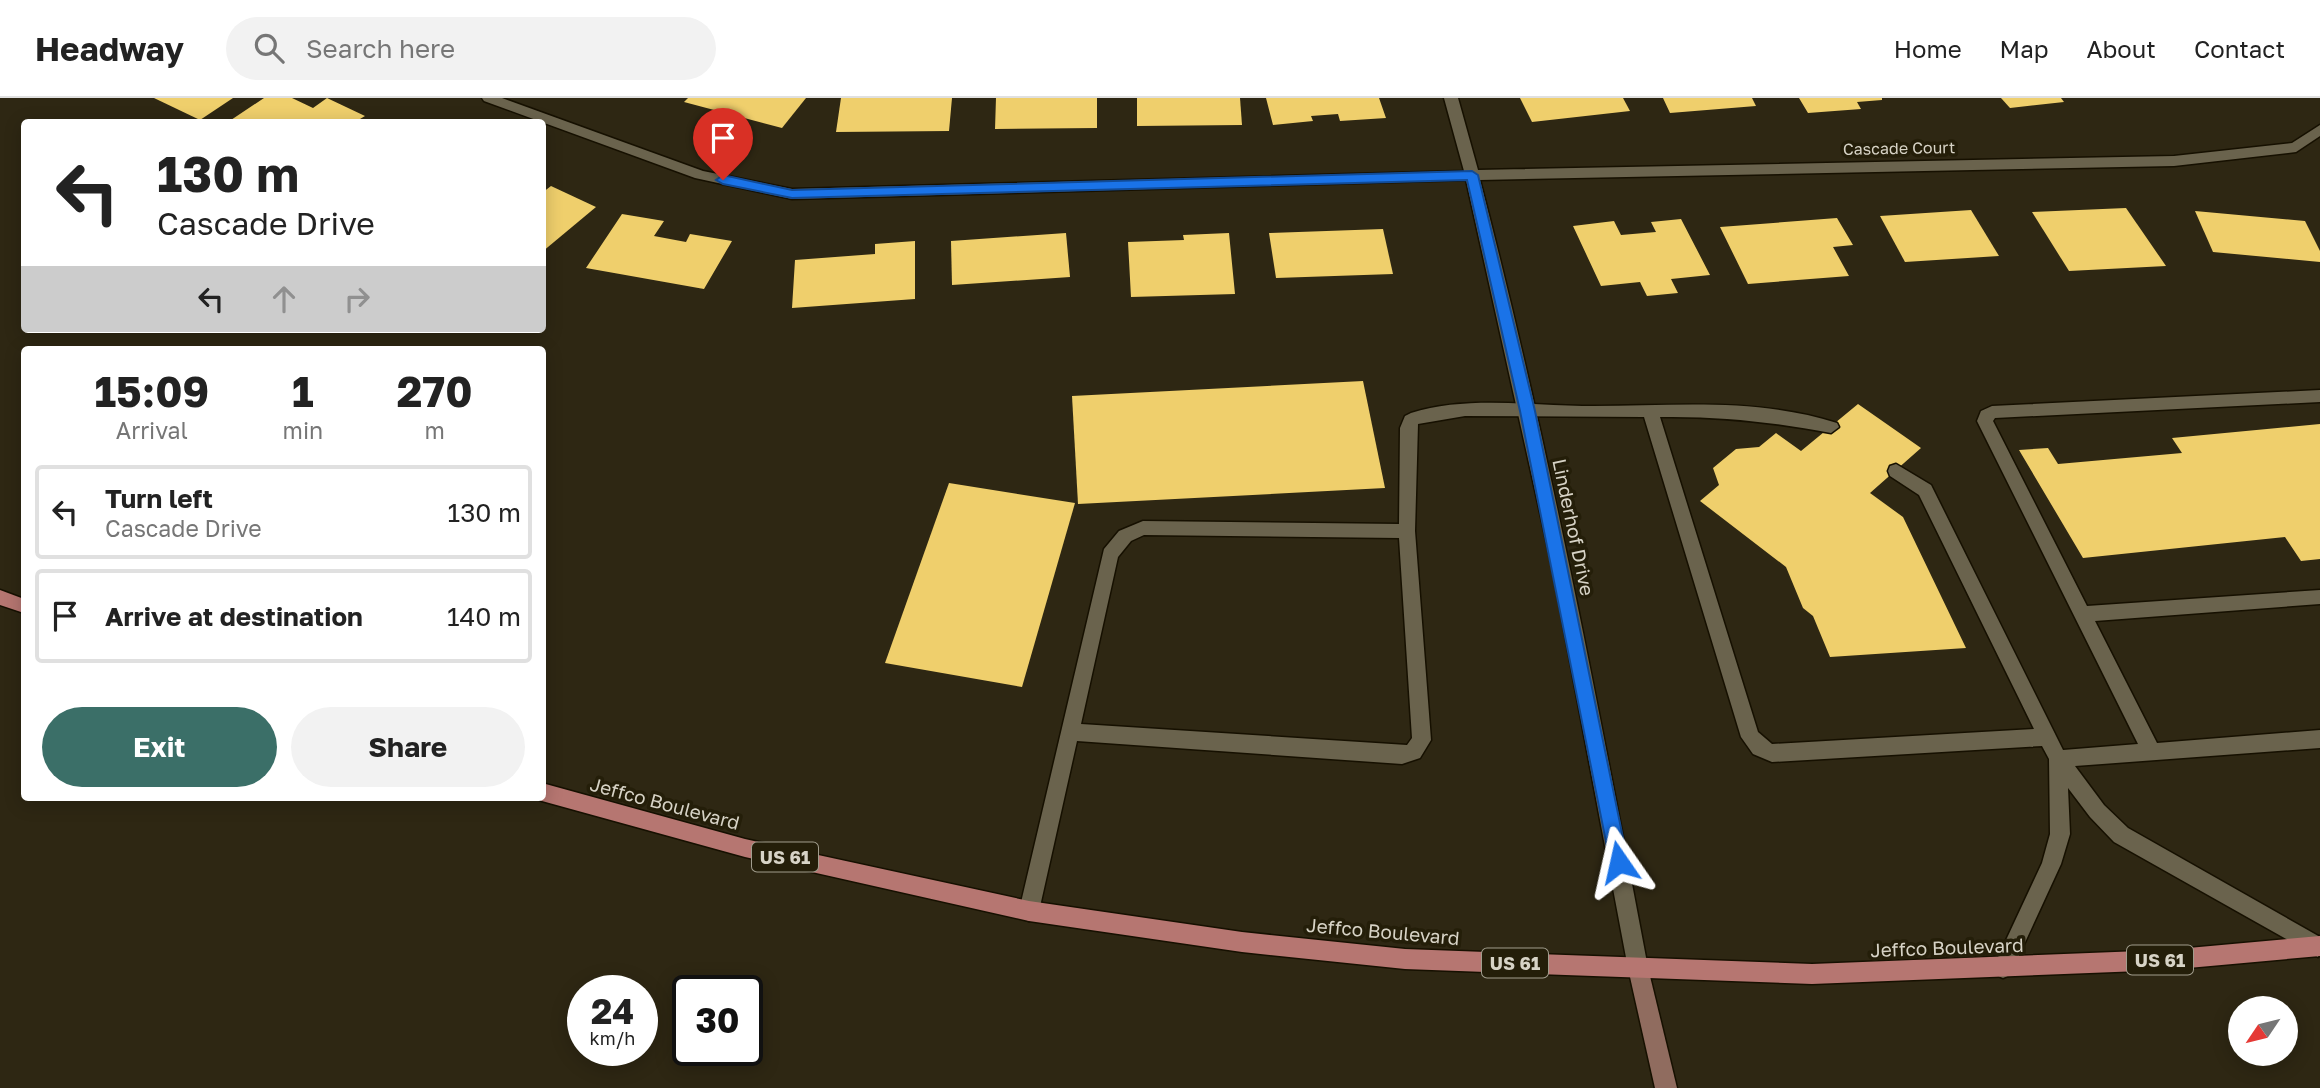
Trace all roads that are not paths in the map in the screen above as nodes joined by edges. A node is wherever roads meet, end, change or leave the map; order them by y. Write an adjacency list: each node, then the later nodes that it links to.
1 (489, 98): 4 (street, Cascade Court)
2 (1451, 98): 4 (street, Linderhof Drive)
3 (2320, 129): 4 (street, Cascade Court)
4 (1472, 175): 6 (street, Linderhof Drive)
5 (2320, 396): 12 (street)
6 (1528, 411): 7 (street); 10 (street); 21 (street, Linderhof Drive)
7 (1650, 411): 8 (street); 14 (street)
8 (1830, 427)
9 (1896, 471): 14 (street)
10 (1407, 531): 13 (street); 13 (street)
11 (2320, 597): 12 (street)
12 (2082, 614): 16 (street)
13 (1071, 732): 19 (street)
14 (2047, 737): 17 (street)
15 (2320, 739): 16 (street)
16 (2152, 752): 17 (street)
17 (2058, 759): 20 (street); 22 (street)
18 (546, 793): 19 (main road, Jeffco Boulevard / US 61)
19 (1029, 911): 21 (main road, Jeffco Boulevard / US 61)
20 (2319, 946): 22 (main road, Jeffco Boulevard / US 61)
21 (1639, 968): 22 (main road, Jeffco Boulevard / US 61); 23 (street)
22 (2003, 968)
23 (1666, 1088)

